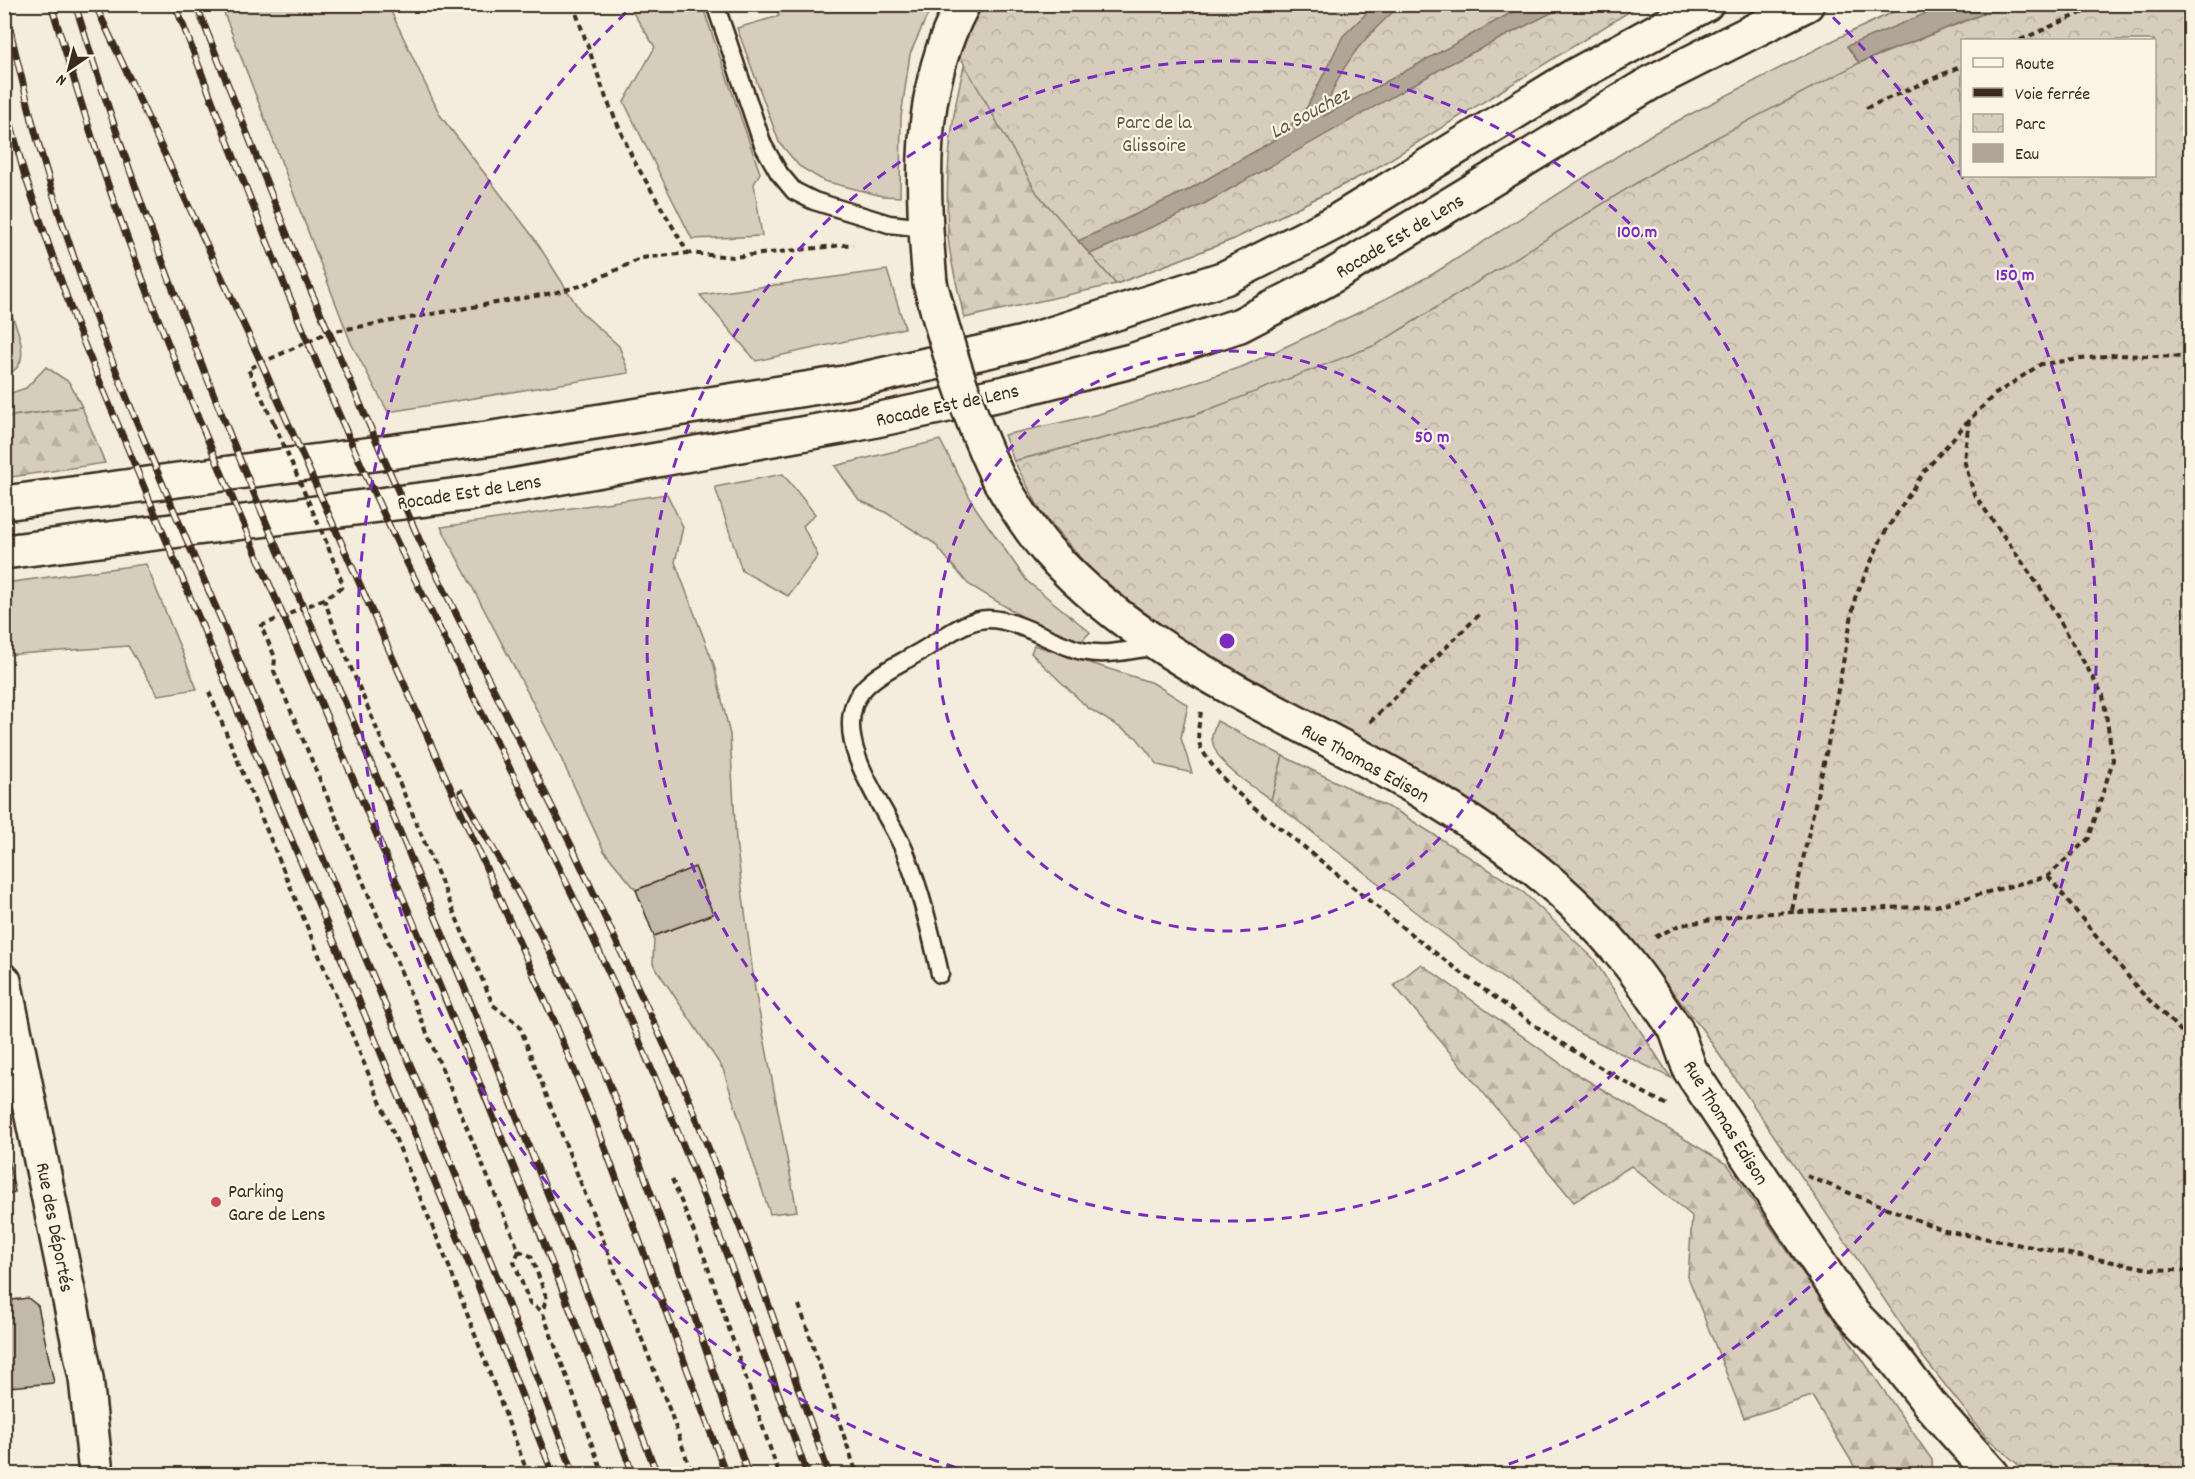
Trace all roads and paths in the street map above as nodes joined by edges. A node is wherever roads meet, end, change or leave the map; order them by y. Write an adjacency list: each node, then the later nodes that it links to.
1 (573, 4): 12 (path)
2 (715, 4): 10 (lane)
3 (963, 4): 10 (main road, Rue Thomas Edison)
4 (1706, 4): 15 (main road)
5 (1807, 4): 16 (main road, Rocade Est de Lens)
6 (2102, 4): 7 (path)
7 (2022, 39)
8 (1961, 66): 9 (path)
9 (1866, 108)
10 (925, 228): 19 (main road, Rue Thomas Edison, bridge)
11 (843, 245): 12 (path)
12 (688, 253): 17 (path, bridge)
13 (2190, 357): 14 (path)
14 (1969, 420): 23 (path); 24 (path)
15 (4, 502)
16 (4, 552)
17 (324, 598): 31 (path); 37 (path)
18 (1479, 615): 22 (path)
19 (1160, 646): 22 (main road, Rue Thomas Edison); 27 (lane)
20 (209, 692): 35 (path)
21 (1202, 710): 25 (path)
22 (1344, 748): 26 (main road, Rue Thomas Edison)
23 (2048, 876): 24 (path); 29 (path)
24 (1791, 910): 26 (path)
25 (1412, 936)
26 (1626, 959): 40 (main road, Rue Thomas Edison, bridge)
27 (940, 974)
28 (4, 981): 34 (main road, Rue des Déportés)
29 (2190, 1040)
30 (672, 1179): 38 (path)
31 (519, 1251): 33 (path); 33 (path)
32 (799, 1305): 39 (path)
33 (542, 1311): 36 (path)
34 (96, 1474)
35 (528, 1474)
36 (603, 1474)
37 (692, 1474)
38 (779, 1474)
39 (857, 1474)
40 (1992, 1474)

